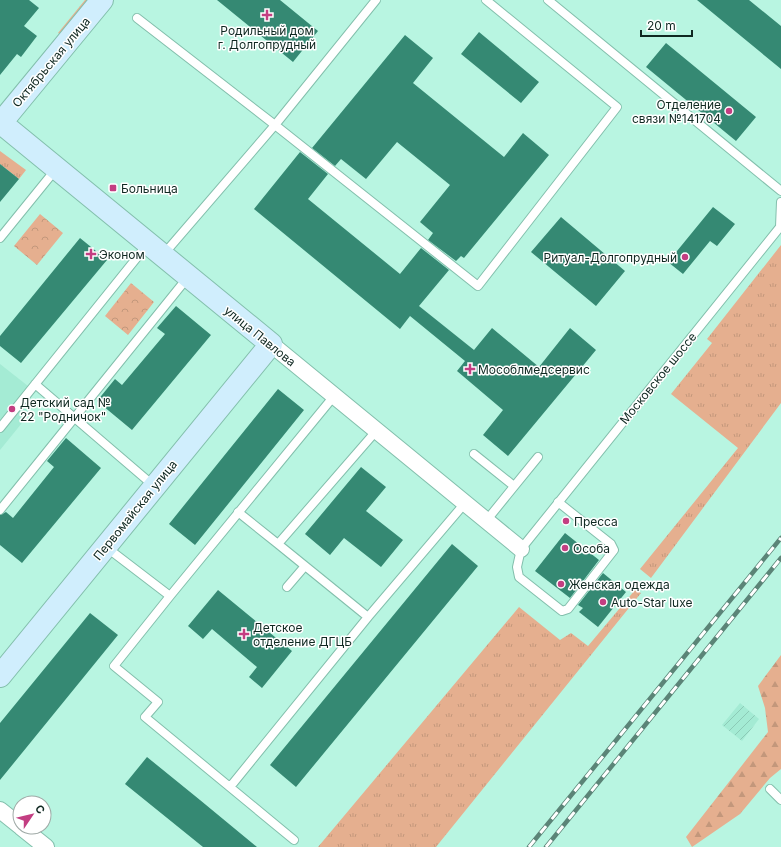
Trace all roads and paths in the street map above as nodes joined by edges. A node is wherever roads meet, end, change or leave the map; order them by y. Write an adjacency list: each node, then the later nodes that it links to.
1 (102, 0): 6 (main road, Октябрьская улица)
2 (376, 0): 7 (lane)
3 (486, 0): 7 (lane)
4 (548, 0): 9 (lane)
5 (137, 18): 7 (lane)
6 (0, 122): 8 (main road, улица Павлова)
7 (275, 125): 12 (lane)
8 (57, 168): 11 (lane); 12 (main road, улица Павлова)
9 (781, 191)
10 (781, 202): 24 (lane, Московское шоссе)
11 (0, 238)
12 (155, 249): 13 (main road, улица Павлова); 15 (lane)
13 (188, 276): 14 (main road, улица Павлова); 17 (lane)
14 (271, 344): 16 (street, улица Павлова); 22 (main road, Первомайская улица)
15 (35, 384): 17 (lane); 18 (lane)
16 (334, 396): 19 (street, улица Павлова); 27 (lane)
17 (75, 417): 22 (lane); 26 (lane)
18 (0, 428)
19 (376, 430): 25 (street, улица Павлова); 29 (lane)
20 (474, 454): 23 (lane)
21 (538, 457): 23 (lane)
22 (155, 486): 30 (main road, Первомайская улица)
23 (514, 486): 28 (lane)
24 (558, 502): 31 (lane, Московское шоссе); 31 (lane)
25 (465, 503): 28 (street, улица Павлова); 35 (lane)
26 (0, 510)
27 (238, 512): 29 (lane); 34 (lane)
28 (486, 521): 31 (street, улица Павлова)
29 (278, 544): 32 (lane)
30 (106, 546): 34 (lane); 36 (main road, Первомайская улица)
31 (521, 549)
32 (305, 566): 33 (lane); 35 (lane)
33 (287, 587)
34 (170, 596): 37 (lane)
35 (368, 617): 37 (lane)
36 (0, 676)
37 (230, 786): 43 (lane)
38 (770, 789): 39 (lane)
39 (781, 800)
40 (0, 810): 41 (street)
41 (12, 820)
42 (31, 835): 44 (street)
43 (294, 840)
44 (46, 847)

